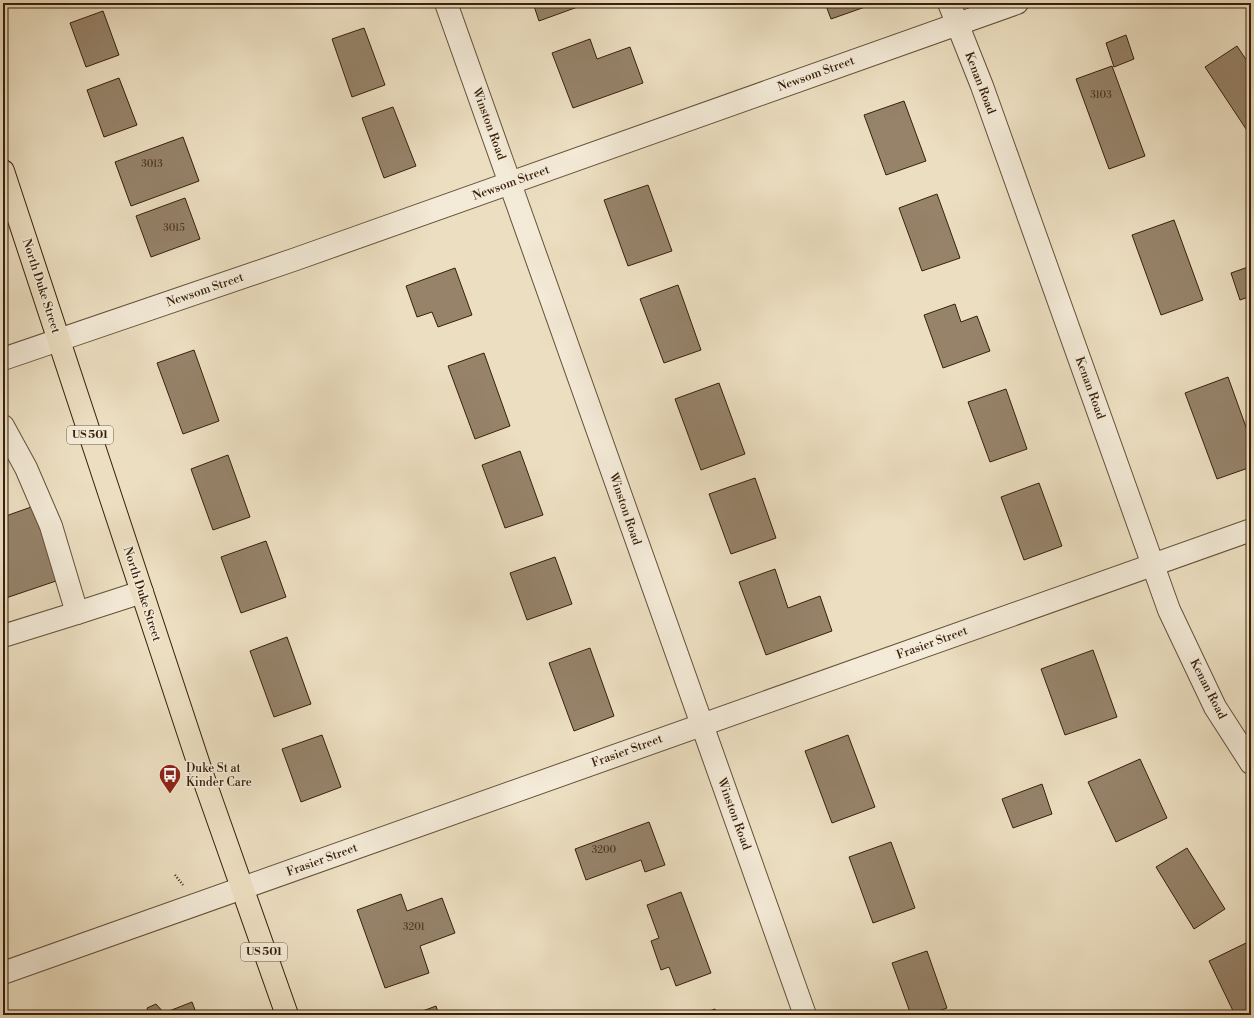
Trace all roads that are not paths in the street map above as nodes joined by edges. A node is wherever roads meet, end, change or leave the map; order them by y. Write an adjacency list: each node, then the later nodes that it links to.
1 (446, 3): 6 (street, Winston Road)
2 (948, 3): 4 (street, Kenan Road)
3 (1017, 3): 4 (street, Newsom Street)
4 (958, 24): 6 (street, Newsom Street); 11 (street, Kenan Road)
5 (3, 171): 7 (highway, North Duke Street / US 501)
6 (510, 183): 7 (street, Newsom Street); 15 (street, Winston Road)
7 (58, 340): 8 (street, Newsom Street); 12 (highway, North Duke Street / US 501)
8 (3, 359)
9 (3, 426): 13 (street)
10 (1251, 530): 11 (street, Frasier Street)
11 (1153, 565): 15 (street, Frasier Street); 16 (street, Kenan Road)
12 (142, 592): 13 (street); 17 (highway, North Duke Street / US 501)
13 (77, 613): 14 (street)
14 (3, 636)
15 (702, 725): 17 (street, Frasier Street); 20 (street, Winston Road)
16 (1251, 763)
17 (242, 888): 18 (street, Frasier Street); 19 (highway, North Duke Street / US 501)
18 (3, 973)
19 (287, 1015)
20 (805, 1015)

